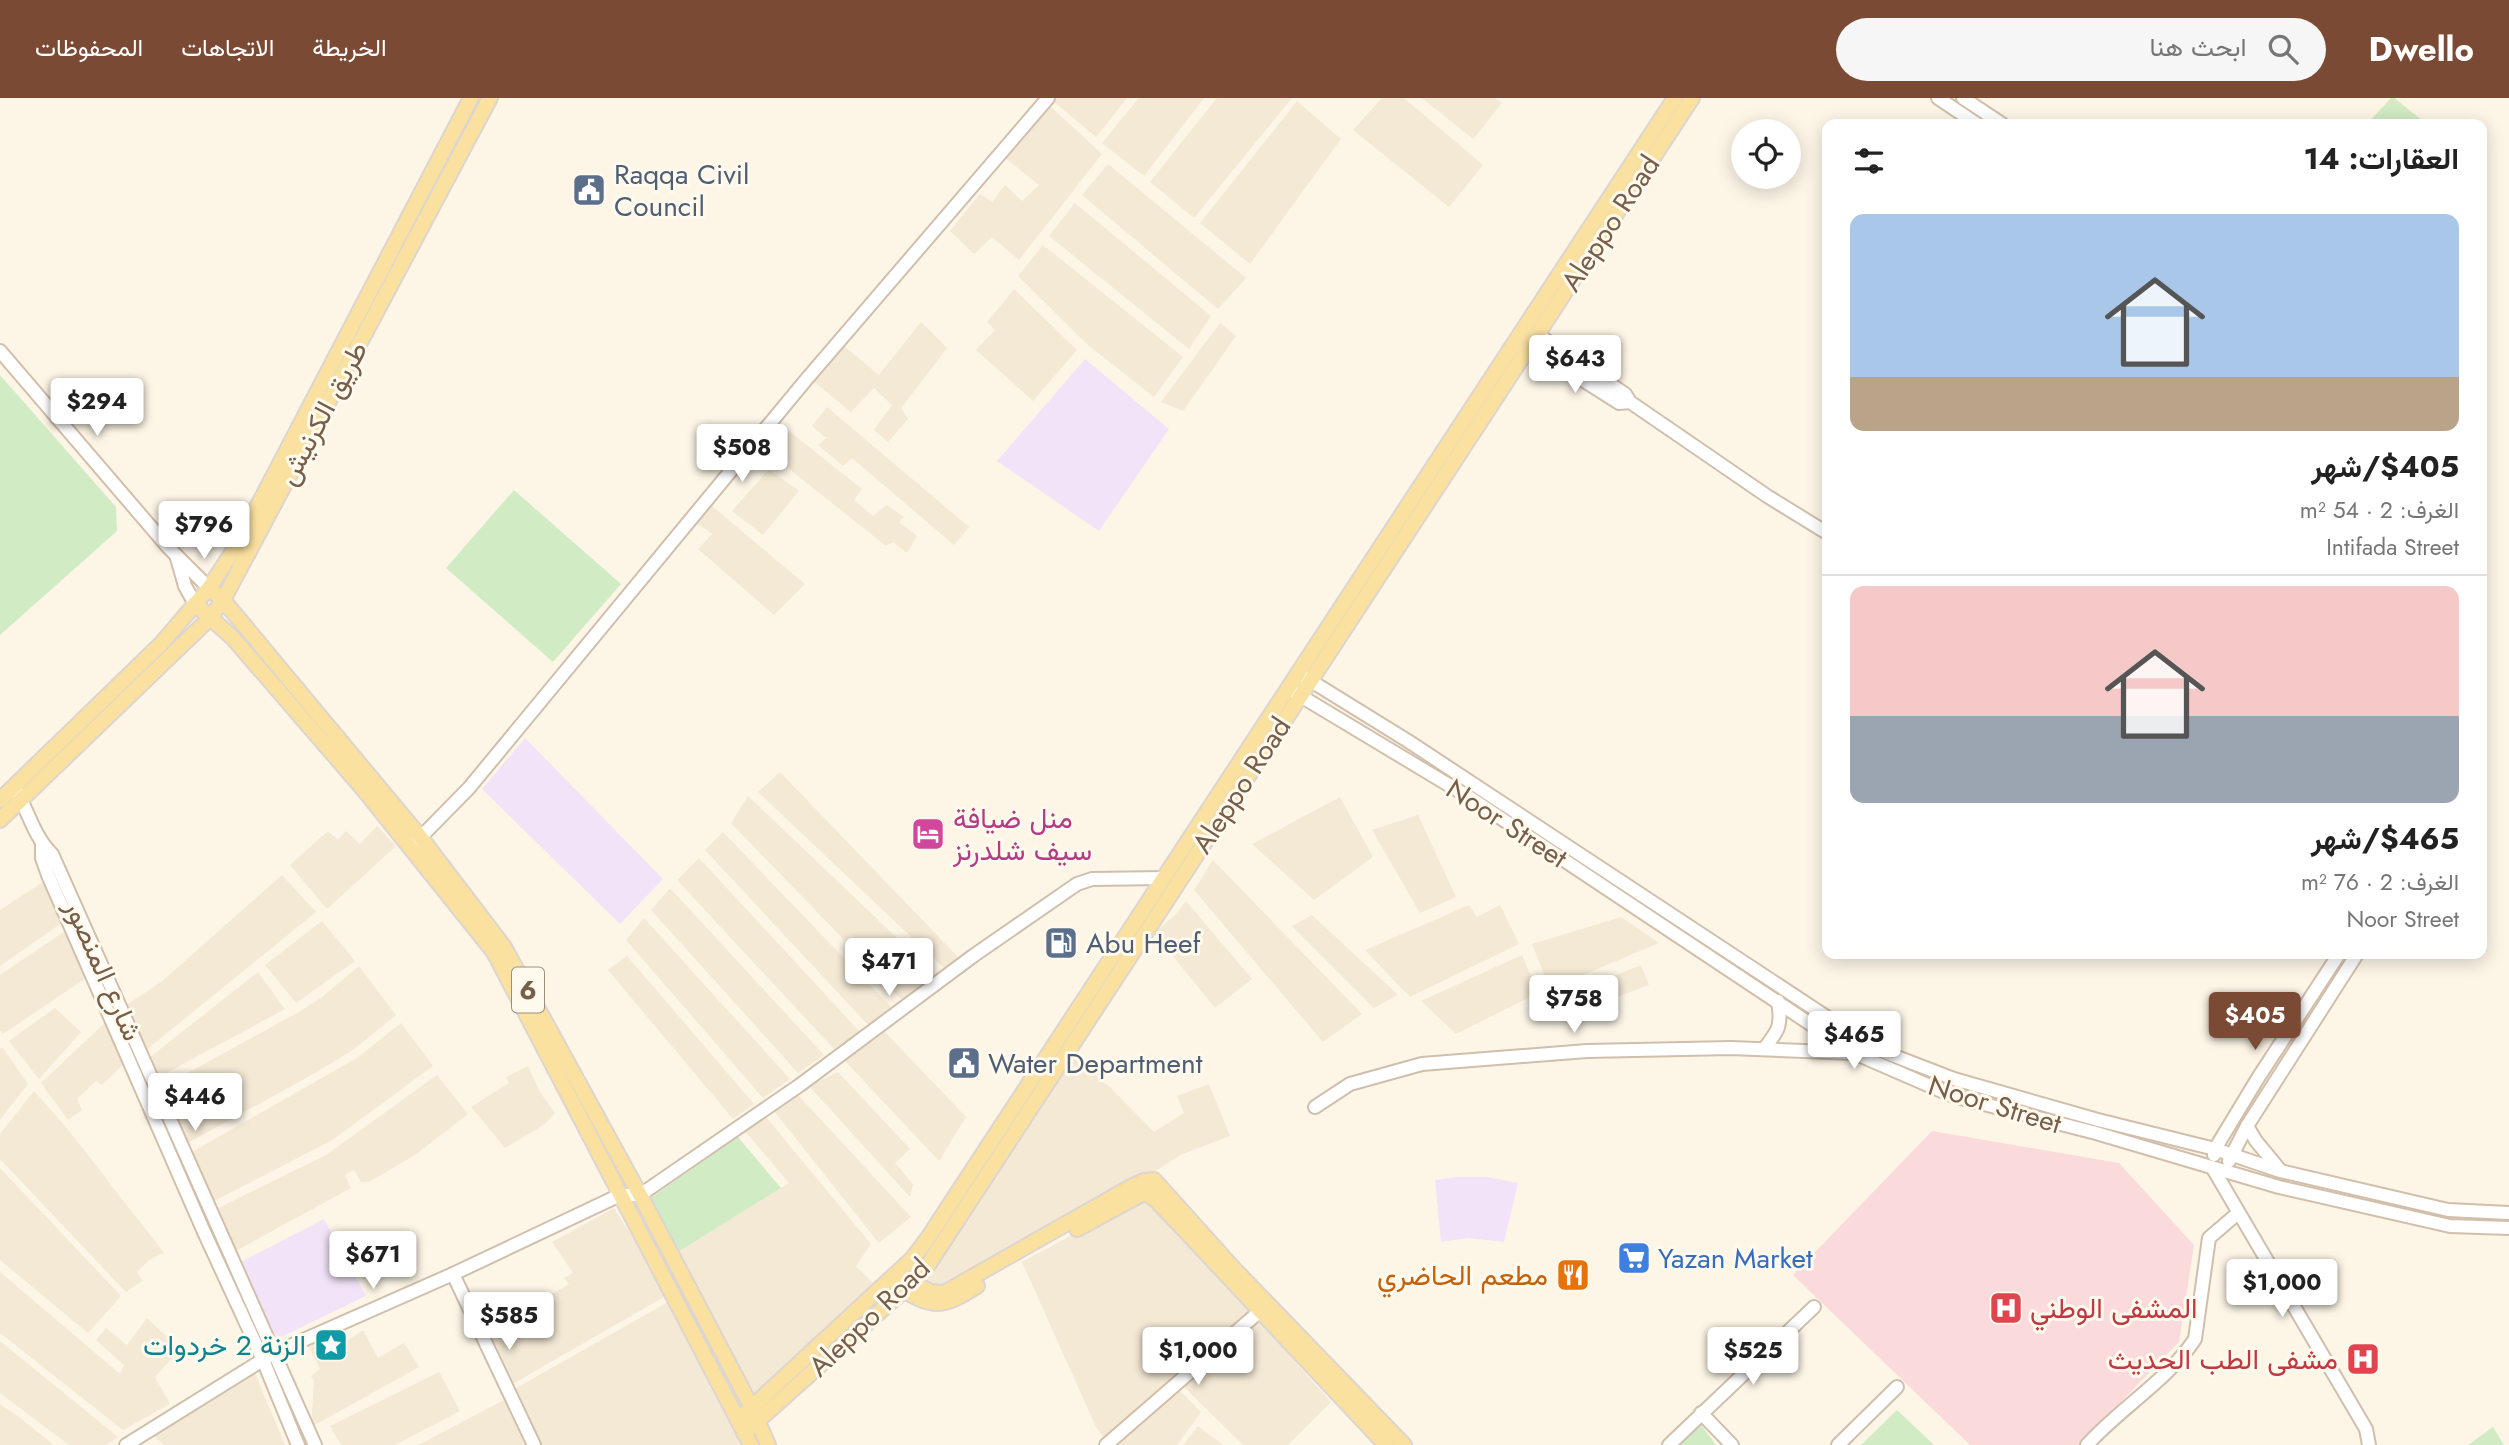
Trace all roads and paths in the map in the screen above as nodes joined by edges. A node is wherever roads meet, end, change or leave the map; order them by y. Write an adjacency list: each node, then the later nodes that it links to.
1 (471, 98): 14 (main road, طريق الكرنيش)
2 (490, 98): 15 (main road, طريق الكرنيش)
3 (1048, 98): 25 (main road)
4 (1675, 98): 18 (main road, Aleppo Road)
5 (1692, 98): 10 (main road, Aleppo Road)
6 (1938, 98): 8 (main road)
7 (1963, 98): 9 (main road)
8 (1970, 119)
9 (1994, 119)
10 (1533, 340): 12 (main road); 18 (main road, Aleppo Road)
11 (0, 351): 13 (main road)
12 (1822, 530)
13 (172, 552): 14 (main road); 16 (main road)
14 (209, 588): 15 (main road, 6); 16 (main road, طريق الكرنيش)
15 (223, 600): 17 (main road, طريق الكرنيش); 25 (main road, 6)
16 (195, 604): 17 (main road, 6); 20 (main road, طريق الكرنيش)
17 (210, 618): 21 (main road, طريق الكرنيش); 25 (main road, 6)
18 (1304, 677): 19 (main road, Aleppo Road); 30 (main road, Noor Street)
19 (1294, 692): 26 (main road, Aleppo Road); 29 (main road, Noor Street); 50 (main road, Aleppo Road)
20 (66, 736): 21 (main road); 22 (main road, طريق الكرنيش)
21 (75, 748): 22 (main road, طريق الكرنيش)
22 (18, 793): 23 (main road, طريق الكرنيش); 24 (main road, طريق الكرنيش); 53 (main road, شارع المنصور)
23 (0, 800)
24 (0, 820)
25 (416, 843): 43 (main road, 6); 44 (main road, 6)
26 (1164, 878): 44 (main road); 49 (main road, Aleppo Road)
27 (2336, 959): 37 (main road)
28 (2354, 959): 36 (main road)
29 (1778, 1001): 31 (main road); 33 (main road, Noor Street)
30 (1863, 1041): 32 (main road, Noor Street); 33 (main road)
31 (1764, 1049): 33 (main road); 35 (main road)
32 (1884, 1052): 34 (main road); 37 (main road, Noor Street)
33 (1854, 1053): 34 (main road, Noor Street)
34 (1878, 1065): 39 (main road, Noor Street)
35 (1315, 1107)
36 (2247, 1126): 38 (main road); 41 (main road)
37 (2215, 1149): 38 (main road, Noor Street); 39 (main road)
38 (2231, 1154): 40 (main road); 41 (main road, Noor Street)
39 (2212, 1167): 40 (main road, Noor Street); 42 (main road)
40 (2227, 1171): 42 (main road); 47 (main road, Noor Street)
41 (2280, 1171): 46 (main road, Noor Street)
42 (2222, 1184): 45 (main road)
43 (620, 1195): 44 (main road); 48 (main road); 57 (main road, 6)
44 (640, 1195): 56 (main road, 6)
45 (2238, 1213): 69 (main road); 70 (main road)
46 (2509, 1213)
47 (2509, 1228)
48 (453, 1273): 53 (main road); 61 (main road)
49 (892, 1277): 50 (main road); 56 (main road, Aleppo Road)
50 (908, 1287): 51 (main road); 51 (main road); 56 (main road, Aleppo Road)
51 (1264, 1306): 63 (main road); 64 (main road); 65 (main road)
52 (1814, 1307): 55 (main road)
53 (268, 1356): 58 (main road); 59 (main road, شارع المنصور); 60 (main road, شارع المنصور)
54 (1897, 1387): 68 (main road)
55 (1701, 1413): 66 (main road); 67 (main road)
56 (755, 1415): 57 (main road, Aleppo Road); 62 (main road, 6)
57 (744, 1433)
58 (126, 1445)
59 (298, 1445)
60 (314, 1445)
61 (534, 1445)
62 (768, 1445)
63 (1106, 1445)
64 (1386, 1445)
65 (1404, 1445)
66 (1669, 1445)
67 (1732, 1445)
68 (1838, 1445)
69 (2087, 1445)
70 (2369, 1445)

